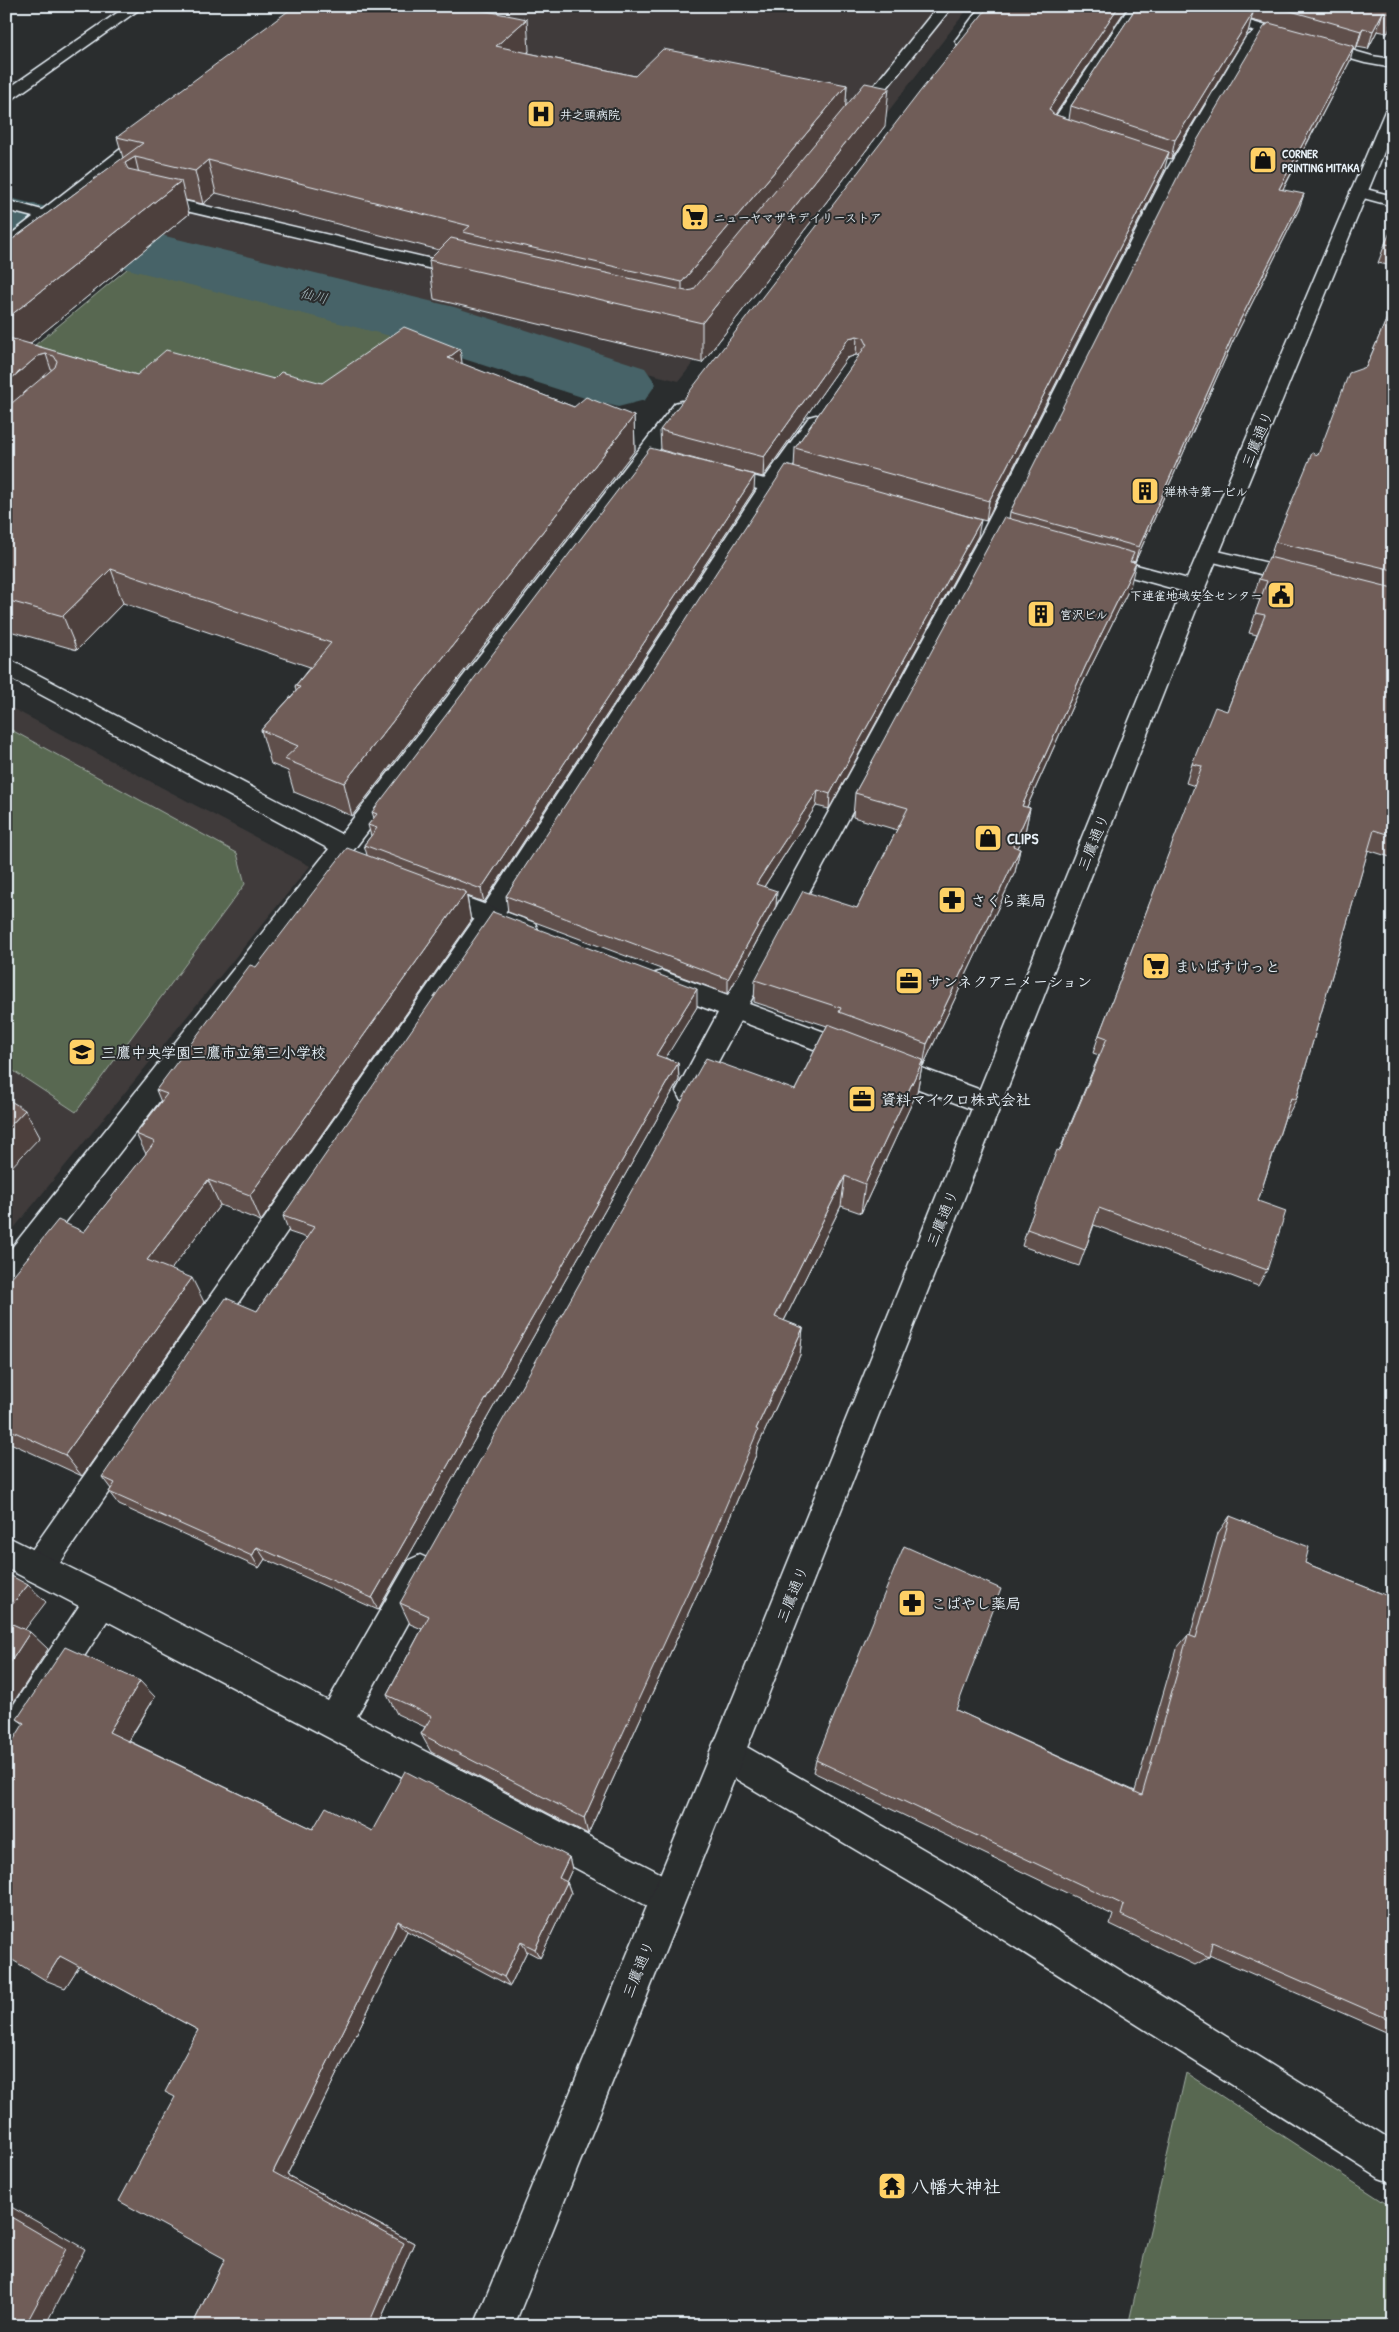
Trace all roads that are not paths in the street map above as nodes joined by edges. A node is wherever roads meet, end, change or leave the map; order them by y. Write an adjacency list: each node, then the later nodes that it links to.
1 (137, 6): 9 (street)
2 (946, 6): 12 (street)
3 (988, 6): 7 (street)
4 (1137, 6): 13 (street)
5 (1180, 6): 6 (street)
6 (1264, 30): 8 (street); 36 (street)
7 (953, 53)
8 (1393, 64)
9 (6, 97)
10 (1393, 111): 14 (street, 三鷹通り)
11 (161, 126): 18 (street)
12 (845, 130)
13 (1093, 140)
14 (1358, 192): 16 (street); 25 (street, 三鷹通り)
15 (144, 197): 20 (street)
16 (1393, 201)
17 (6, 205): 18 (street)
18 (44, 215): 19 (street)
19 (6, 246)
20 (484, 276)
21 (697, 388): 30 (street)
22 (829, 402): 24 (street)
23 (703, 469): 24 (street)
24 (783, 478): 33 (street)
25 (1209, 555): 27 (street); 28 (street, 三鷹通り)
26 (1084, 557): 28 (street)
27 (1316, 582)
28 (1196, 588): 37 (street, 三鷹通り)
29 (6, 667): 30 (street)
30 (340, 852): 31 (street); 39 (street)
31 (362, 868)
32 (417, 889): 33 (street)
33 (490, 916): 34 (street); 42 (street)
34 (544, 937)
35 (644, 975): 36 (street)
36 (735, 1009): 37 (street); 38 (street)
37 (988, 1104): 46 (street, 三鷹通り)
38 (676, 1113)
39 (6, 1277)
40 (432, 1548): 44 (street)
41 (6, 1551): 42 (street)
42 (38, 1568): 43 (street)
43 (102, 1600): 44 (street); 45 (street)
44 (335, 1722): 47 (street)
45 (6, 1747)
46 (726, 1754): 47 (street, 三鷹通り); 48 (street)
47 (668, 1897): 49 (street, 三鷹通り)
48 (1393, 2164)
49 (494, 2326)

